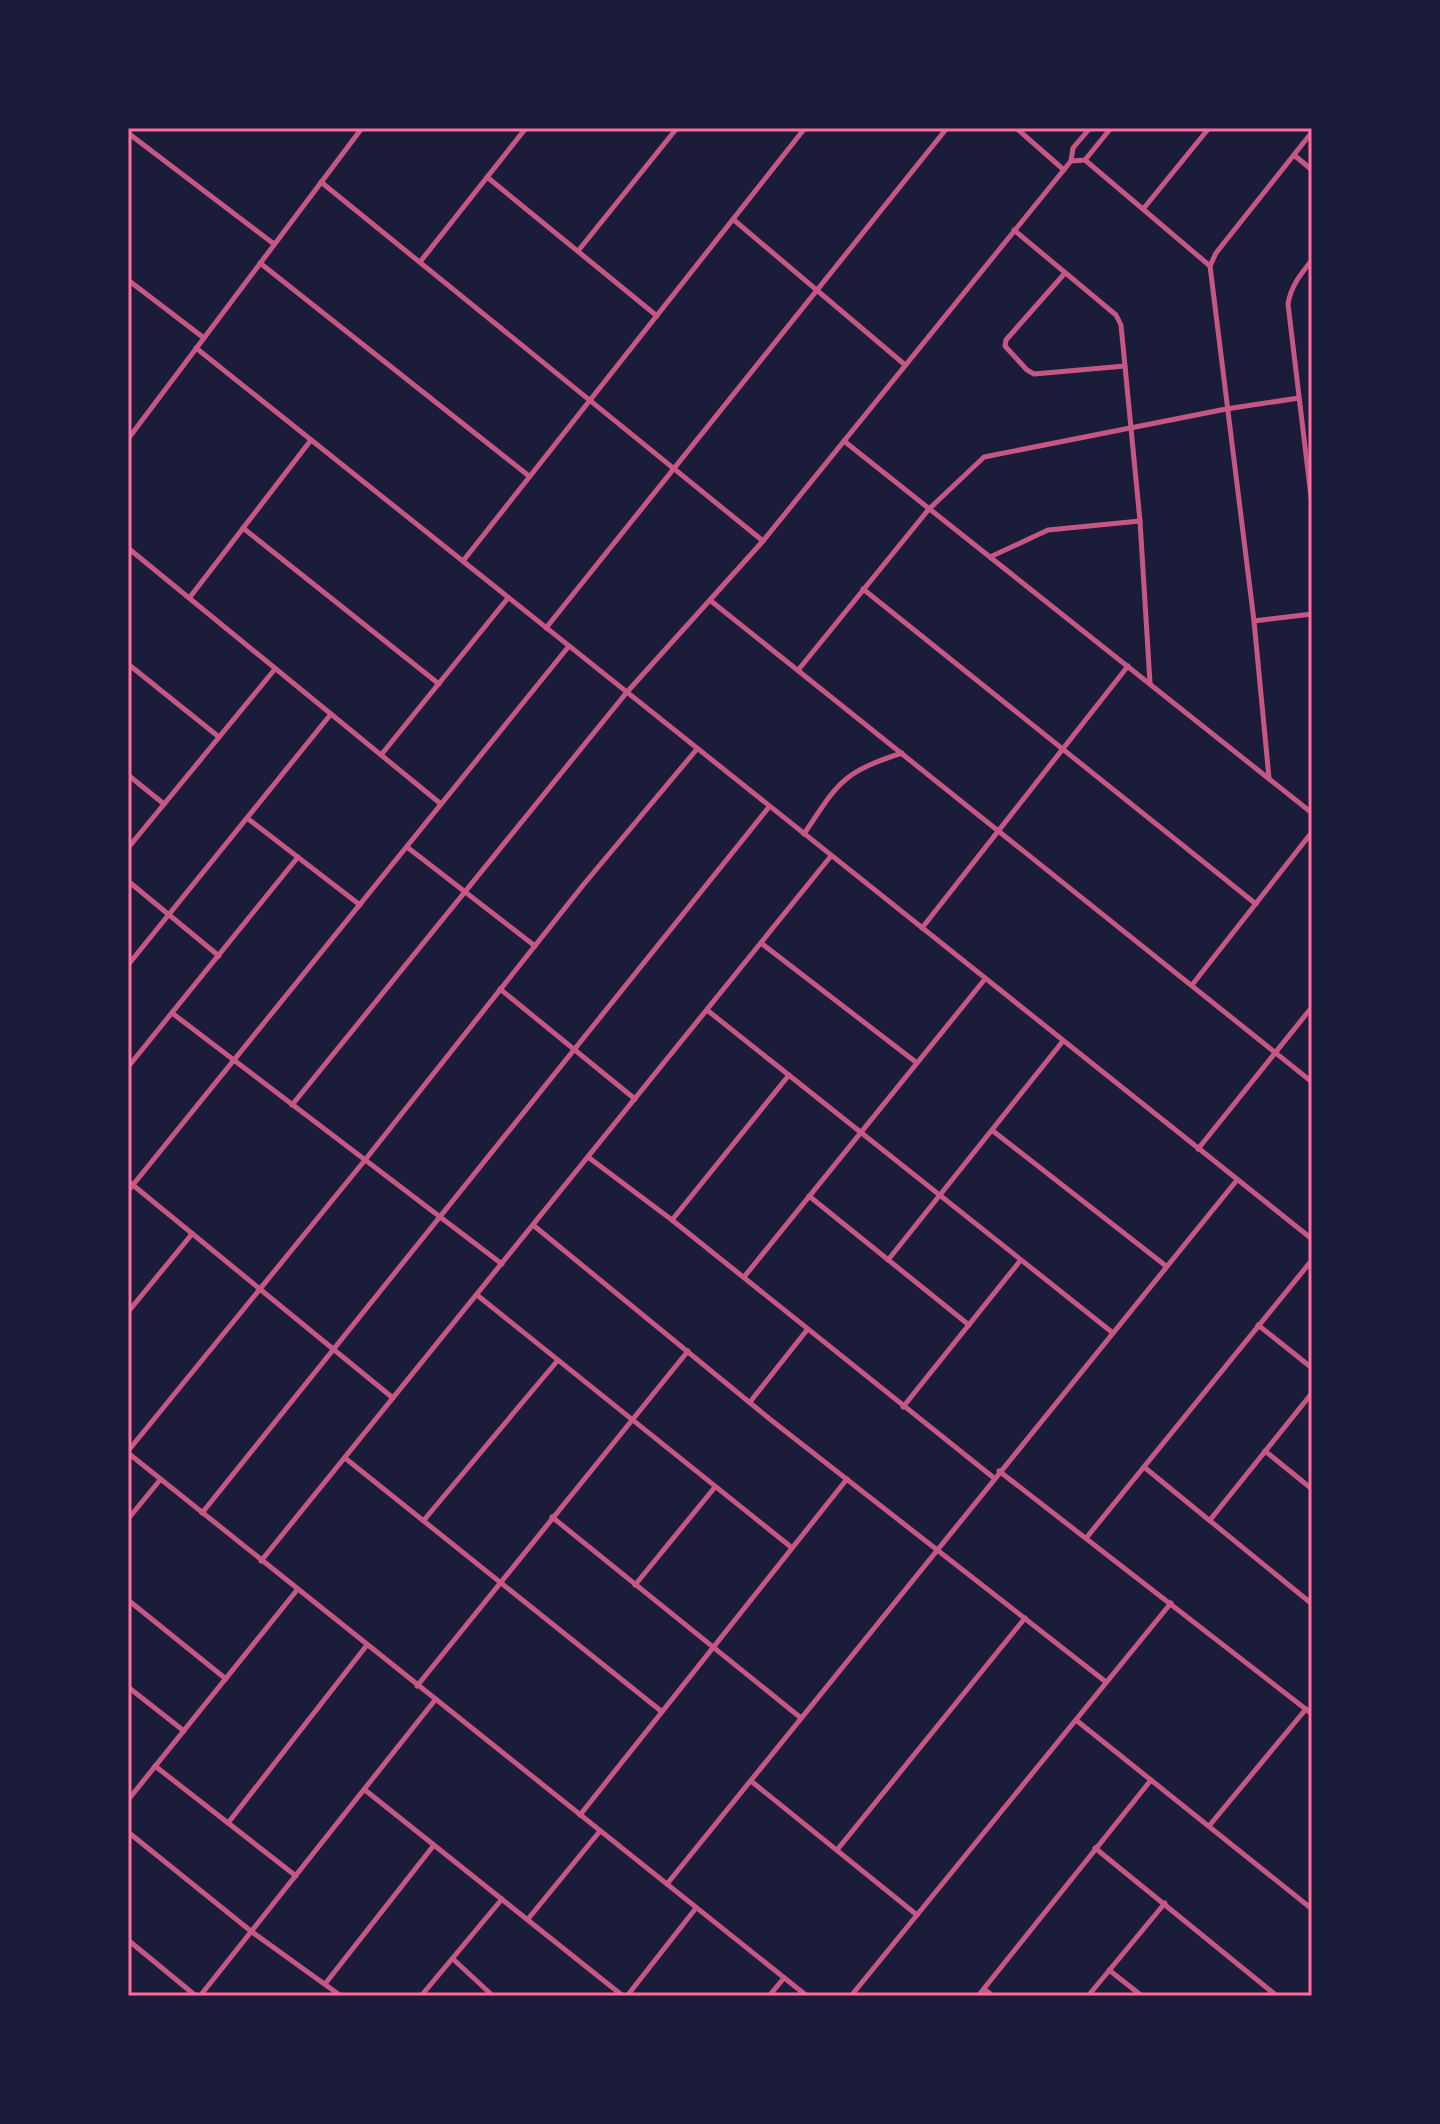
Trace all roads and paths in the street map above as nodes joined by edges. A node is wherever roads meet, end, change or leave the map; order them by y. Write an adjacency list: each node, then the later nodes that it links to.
1 (362, 128): 18 (street)
2 (526, 128): 17 (street)
3 (676, 128): 23 (street)
4 (805, 128): 20 (street)
5 (947, 128): 30 (street)
6 (1016, 128): 15 (street)
7 (1090, 128): 14 (street)
8 (1111, 128): 13 (street)
9 (1209, 128): 19 (street)
10 (1312, 132): 12 (street)
11 (128, 133): 22 (street)
12 (1294, 155): 16 (street); 27 (street)
13 (1085, 160): 14 (street); 19 (street)
14 (1071, 161): 15 (street)
15 (1064, 170): 21 (street)
16 (1312, 170)
17 (487, 177): 23 (street); 25 (street)
18 (321, 182): 22 (street); 25 (street)
19 (1144, 208): 27 (street)
20 (734, 220): 30 (street); 31 (street)
21 (1014, 230): 28 (street); 34 (street)
22 (274, 244): 26 (street)
23 (578, 251): 31 (street)
24 (1312, 260): 36 (street)
25 (420, 262): 37 (street)
26 (260, 263): 32 (street); 45 (street)
27 (1210, 266): 38 (street)
28 (1065, 273): 35 (street); 35 (street)
29 (128, 280): 32 (street)
30 (818, 289): 34 (street); 44 (street)
31 (657, 316): 37 (street)
32 (204, 338): 33 (street)
33 (196, 348): 40 (street); 41 (street)
34 (904, 364): 42 (street)
35 (1125, 366): 39 (street)
36 (1299, 398): 38 (street); 43 (street)
37 (590, 401): 44 (street); 45 (street)
38 (1226, 409): 39 (street); 59 (street)
39 (1130, 430): 47 (street); 48 (street)
40 (128, 439)
41 (311, 440): 49 (street); 53 (street)
42 (844, 441): 47 (street); 50 (street)
43 (1308, 444): 46 (street)
44 (674, 468): 50 (street); 60 (street)
45 (529, 477): 53 (street)
46 (1312, 505)
47 (929, 509): 52 (street); 54 (street)
48 (1140, 521): 52 (street); 67 (street)
49 (243, 528): 55 (street); 66 (street)
50 (763, 541): 57 (street)
51 (128, 548): 55 (street)
52 (990, 557): 63 (street)
53 (463, 561): 56 (street)
54 (863, 589): 65 (street); 72 (street)
55 (190, 597): 64 (street)
56 (508, 598): 60 (street); 66 (street)
57 (711, 601): 65 (street); 68 (street)
58 (1312, 614): 59 (street)
59 (1254, 621): 76 (street)
60 (546, 628): 61 (street)
61 (569, 646): 68 (street); 78 (street)
62 (128, 664): 70 (street)
63 (1128, 666): 67 (street); 72 (street)
64 (275, 669): 69 (street); 70 (street)
65 (799, 669): 73 (street)
66 (439, 684): 74 (street)
67 (1150, 684): 76 (street)
68 (627, 692): 71 (street); 90 (street)
69 (331, 714): 74 (street); 81 (street)
70 (219, 737): 77 (street)
71 (697, 749): 79 (street); 96 (street)
72 (1063, 750): 82 (street); 91 (street)
73 (902, 753): 82 (street); 84 (street)
74 (381, 755): 78 (street)
75 (128, 775): 77 (street)
76 (1269, 778): 80 (street)
77 (164, 804): 86 (street)
78 (441, 804): 85 (street)
79 (769, 807): 84 (street); 106 (street)
80 (1312, 813)
81 (247, 818): 88 (street); 93 (street)
82 (999, 831): 94 (street); 100 (street)
83 (1312, 832): 91 (street)
84 (804, 834): 87 (street)
85 (407, 847): 90 (street); 92 (street)
86 (128, 848)
87 (831, 856): 94 (street); 95 (street)
88 (298, 857): 92 (street); 97 (street)
89 (128, 881): 93 (street)
90 (465, 892): 96 (street); 114 (street)
91 (1256, 904): 100 (street)
92 (360, 905): 108 (street)
93 (169, 914): 97 (street); 98 (street)
94 (922, 928): 99 (street)
95 (761, 943): 103 (street); 109 (street)
96 (535, 946): 101 (street)
97 (219, 956): 104 (street)
98 (128, 965)
99 (985, 979): 105 (street); 109 (street)
100 (1192, 985): 107 (street)
101 (500, 989): 106 (street); 119 (street)
102 (1312, 1007): 107 (street)
103 (707, 1010): 111 (street); 113 (street)
104 (172, 1013): 108 (street); 110 (street)
105 (1063, 1041): 115 (street); 117 (street)
106 (575, 1049): 113 (street); 124 (street)
107 (1276, 1053): 112 (street); 117 (street)
108 (234, 1061): 114 (street); 121 (street)
109 (917, 1063): 116 (street)
110 (128, 1067)
111 (789, 1075): 116 (street); 125 (street)
112 (1312, 1082)
113 (635, 1099): 118 (street)
114 (292, 1105): 119 (street)
115 (993, 1131): 123 (street); 133 (street)
116 (861, 1132): 122 (street); 123 (street)
117 (1198, 1149): 120 (street)
118 (588, 1157): 125 (street); 126 (street)
119 (365, 1160): 124 (street); 135 (street)
120 (1237, 1180): 128 (street); 133 (street)
121 (130, 1186): 127 (street)
122 (809, 1196): 129 (street); 134 (street)
123 (940, 1196): 129 (street); 131 (street)
124 (440, 1217): 132 (street); 142 (street)
125 (672, 1220): 134 (street)
126 (533, 1225): 132 (street); 143 (street)
127 (192, 1234): 135 (street); 137 (street)
128 (1312, 1239)
129 (888, 1260): 138 (street)
130 (1312, 1260): 139 (street)
131 (1020, 1261): 138 (street); 141 (street)
132 (502, 1264): 136 (street)
133 (1166, 1266): 141 (street)
134 (744, 1277): 140 (street)
135 (260, 1289): 142 (street); 152 (street)
136 (477, 1295): 144 (street); 147 (street)
137 (128, 1312)
138 (969, 1325): 149 (street)
139 (1258, 1325): 145 (street); 154 (street)
140 (807, 1330): 148 (street); 149 (street)
141 (1113, 1333): 155 (street)
142 (333, 1349): 147 (street); 161 (street)
143 (688, 1351): 148 (street); 150 (street)
144 (558, 1360): 150 (street); 164 (street)
145 (1312, 1368)
146 (1312, 1393): 151 (street)
147 (393, 1398): 153 (street)
148 (750, 1402): 158 (street)
149 (903, 1407): 156 (street)
150 (633, 1421): 159 (street); 162 (street)
151 (1265, 1451): 160 (street); 165 (street)
152 (128, 1452): 157 (street)
153 (345, 1458): 164 (street); 169 (street)
154 (1144, 1467): 165 (street); 166 (street)
155 (999, 1471): 156 (street); 166 (street)
156 (994, 1478): 168 (street)
157 (161, 1479): 161 (street); 163 (street)
158 (847, 1479): 167 (street); 168 (street)
159 (715, 1487): 167 (street); 171 (street)
160 (1312, 1489)
161 (202, 1513): 169 (street)
162 (552, 1517): 170 (street); 171 (street)
163 (128, 1519)
164 (424, 1520): 170 (street)
165 (1210, 1520): 175 (street)
166 (1087, 1537): 174 (street)
167 (791, 1547): 178 (street)
168 (936, 1550): 176 (street); 187 (street)
169 (261, 1561): 172 (street)
170 (499, 1582): 181 (street); 185 (street)
171 (635, 1585): 178 (street)
172 (297, 1590): 177 (street); 179 (street)
173 (128, 1600): 179 (street)
174 (1171, 1603): 180 (street); 184 (street)
175 (1312, 1604)
176 (1025, 1618): 180 (street); 202 (street)
177 (367, 1645): 181 (street); 196 (street)
178 (712, 1647): 185 (street); 187 (street)
179 (226, 1679): 189 (street)
180 (1106, 1682): 188 (street)
181 (417, 1686): 183 (street)
182 (128, 1687): 189 (street)
183 (435, 1700): 193 (street); 195 (street)
184 (1306, 1709): 186 (street); 197 (street)
185 (661, 1711): 195 (street)
186 (1312, 1714)
187 (801, 1718): 192 (street)
188 (1076, 1720): 191 (street); 209 (street)
189 (184, 1731): 190 (street)
190 (155, 1766): 194 (street); 196 (street)
191 (1151, 1780): 197 (street); 201 (street)
192 (751, 1781): 202 (street); 204 (street)
193 (365, 1790): 200 (street); 203 (street)
194 (128, 1800)
195 (580, 1815): 198 (street)
196 (228, 1823): 203 (street)
197 (1209, 1826): 208 (street)
198 (600, 1831): 204 (street); 210 (street)
199 (128, 1832): 211 (street)
200 (434, 1845): 205 (street); 216 (street)
201 (1095, 1848): 206 (street); 217 (street)
202 (837, 1850): 209 (street)
203 (296, 1876): 211 (street)
204 (667, 1884): 207 (street)
205 (502, 1899): 210 (street); 213 (street)
206 (1165, 1903): 214 (street); 230 (street)
207 (696, 1908): 215 (street); 222 (street)
208 (1312, 1909)
209 (917, 1915): 225 (street)
210 (528, 1919): 222 (street)
211 (252, 1932): 216 (street); 218 (street)
212 (128, 1940): 218 (street)
213 (453, 1959): 220 (street); 221 (street)
214 (1109, 1970): 228 (street); 229 (street)
215 (784, 1978): 223 (street); 224 (street)
216 (325, 1984): 219 (street)
217 (984, 1989): 226 (street); 227 (street)
218 (198, 1996)
219 (341, 1996)
220 (421, 1996)
221 (493, 1996)
222 (625, 1996)
223 (769, 1996)
224 (807, 1996)
225 (851, 1996)
226 (978, 1996)
227 (993, 1996)
228 (1088, 1996)
229 (1142, 1996)
230 (1277, 1996)

